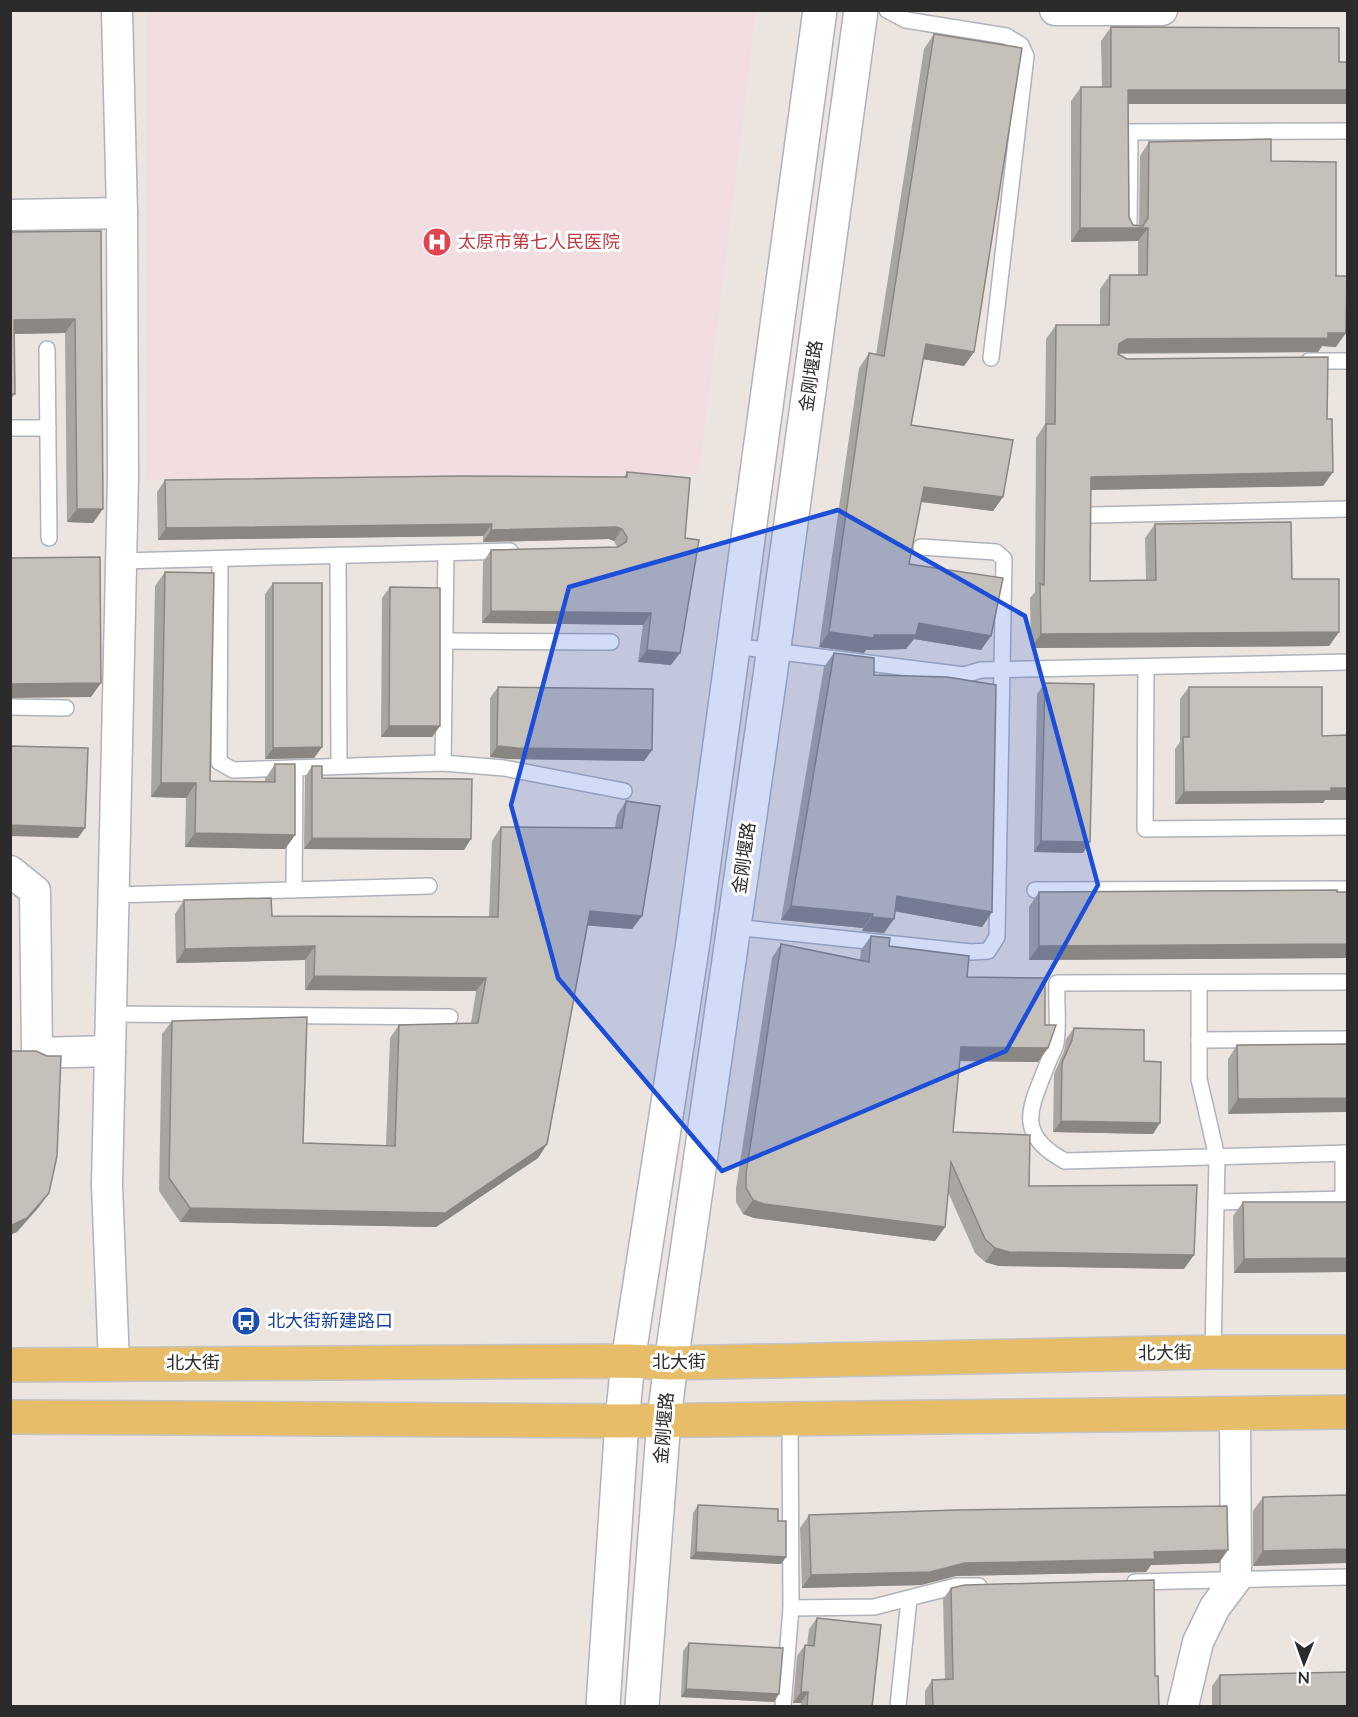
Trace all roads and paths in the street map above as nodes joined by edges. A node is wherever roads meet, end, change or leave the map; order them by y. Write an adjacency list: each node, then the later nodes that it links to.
1 (117, 10): 9 (street)
2 (820, 10): 29 (main road)
3 (861, 10): 30 (main road, 金刚堰路)
4 (887, 10): 13 (lane)
5 (1055, 10): 7 (street)
6 (1162, 10): 7 (street)
7 (1137, 11)
8 (1347, 131): 11 (lane)
9 (122, 213): 10 (street); 26 (street)
10 (10, 215)
11 (1129, 231)
12 (47, 349): 17 (lane)
13 (991, 358)
14 (1290, 361): 15 (lane)
15 (1347, 361)
16 (10, 428): 17 (lane)
17 (48, 428): 20 (lane)
18 (1347, 509): 19 (lane)
19 (1092, 515)
20 (49, 538)
21 (921, 547): 33 (lane)
22 (528, 551): 23 (lane)
23 (446, 553): 24 (lane); 27 (lane)
24 (338, 555): 25 (lane); 37 (lane)
25 (220, 559): 26 (lane); 38 (lane)
26 (121, 561): 46 (street)
27 (445, 640): 28 (lane); 36 (lane)
28 (611, 642)
29 (733, 646): 30 (lane); 61 (main road)
30 (773, 651): 33 (lane); 47 (main road, 金刚堰路)
31 (1347, 662): 32 (lane)
32 (1146, 667): 33 (lane); 40 (lane)
33 (1002, 670): 47 (lane)
34 (10, 707): 35 (lane)
35 (66, 708)
36 (442, 764): 37 (lane); 39 (lane)
37 (339, 766): 38 (lane)
38 (295, 768): 44 (lane)
39 (624, 791)
40 (1347, 827)
41 (10, 871): 54 (street)
42 (429, 886): 44 (lane)
43 (1347, 889): 45 (lane)
44 (294, 890): 46 (lane)
45 (1035, 890)
46 (113, 895): 50 (street)
47 (734, 927): 62 (main road, 金刚堰路)
48 (1347, 982): 49 (lane)
49 (1199, 983): 53 (lane); 56 (lane)
50 (111, 1014): 51 (lane); 54 (street)
51 (450, 1017)
52 (1347, 1039): 53 (lane)
53 (1199, 1040): 56 (lane)
54 (110, 1051): 63 (street)
55 (1345, 1153): 56 (lane); 57 (lane)
56 (1217, 1157): 58 (lane)
57 (1345, 1199): 58 (lane)
58 (1216, 1202): 59 (lane)
59 (1213, 1352): 60 (main road, 北大街); 62 (main road, 北大街)
60 (1347, 1352)
61 (628, 1361): 62 (main road, 北大街); 63 (main road, 北大街); 70 (main road)
62 (671, 1363): 69 (main road, 金刚堰路)
63 (114, 1364): 64 (main road, 北大街)
64 (10, 1365)
65 (1347, 1412): 66 (main road)
66 (1235, 1413): 68 (main road); 72 (street)
67 (10, 1417): 70 (main road)
68 (790, 1417): 69 (main road); 76 (lane)
69 (664, 1419): 70 (main road); 78 (main road, 金刚堰路)
70 (622, 1421): 77 (main road)
71 (1347, 1577): 72 (lane)
72 (1236, 1579): 73 (lane); 81 (street)
73 (1119, 1582)
74 (991, 1586): 75 (lane)
75 (909, 1599): 76 (lane); 80 (lane)
76 (791, 1608): 79 (lane)
77 (603, 1707)
78 (642, 1707)
79 (783, 1707)
80 (898, 1707)
81 (1183, 1707)

